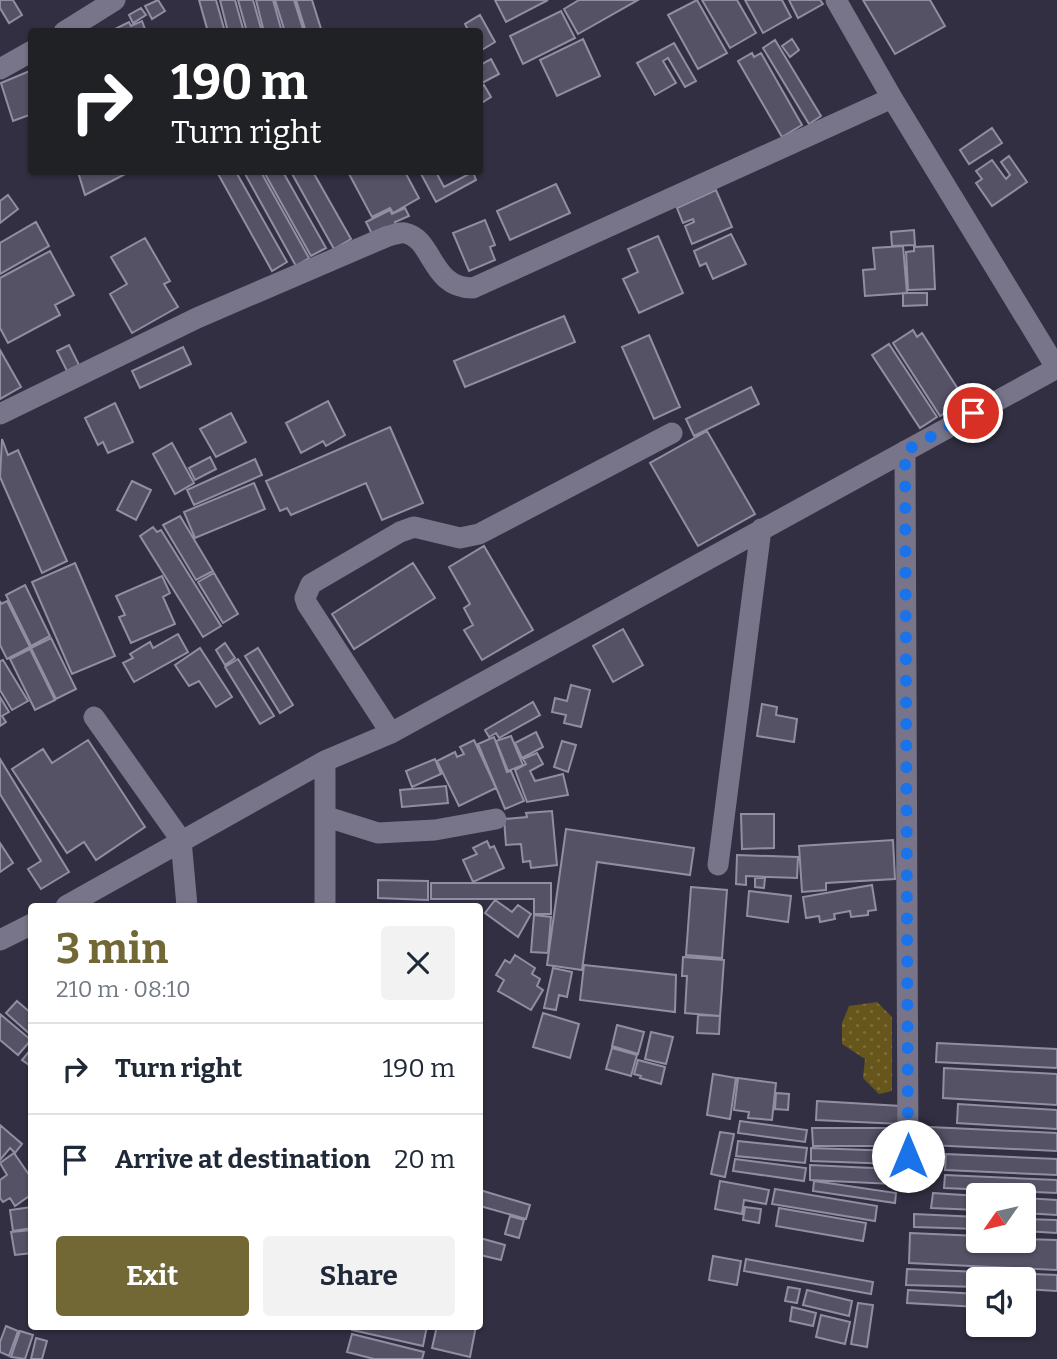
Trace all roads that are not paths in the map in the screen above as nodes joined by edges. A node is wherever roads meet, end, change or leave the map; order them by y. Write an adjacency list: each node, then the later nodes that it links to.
1 (116, 0): 3 (street)
2 (836, 0): 6 (street)
3 (70, 28)
4 (28, 53): 5 (street)
5 (0, 69)
6 (891, 98): 7 (street); 8 (street)
7 (1057, 369): 10 (street)
8 (0, 414)
9 (672, 433): 13 (street)
10 (905, 451): 11 (street); 24 (street)
11 (761, 530): 13 (street); 18 (street)
12 (94, 717): 17 (street)
13 (391, 733): 14 (street)
14 (326, 761): 15 (street); 17 (street)
15 (327, 817): 16 (street); 21 (street)
16 (496, 819)
17 (181, 840): 19 (street); 20 (street)
18 (718, 865)
19 (70, 903)
20 (187, 903)
21 (326, 903)
22 (28, 926): 23 (street)
23 (0, 940)
24 (908, 1156)

